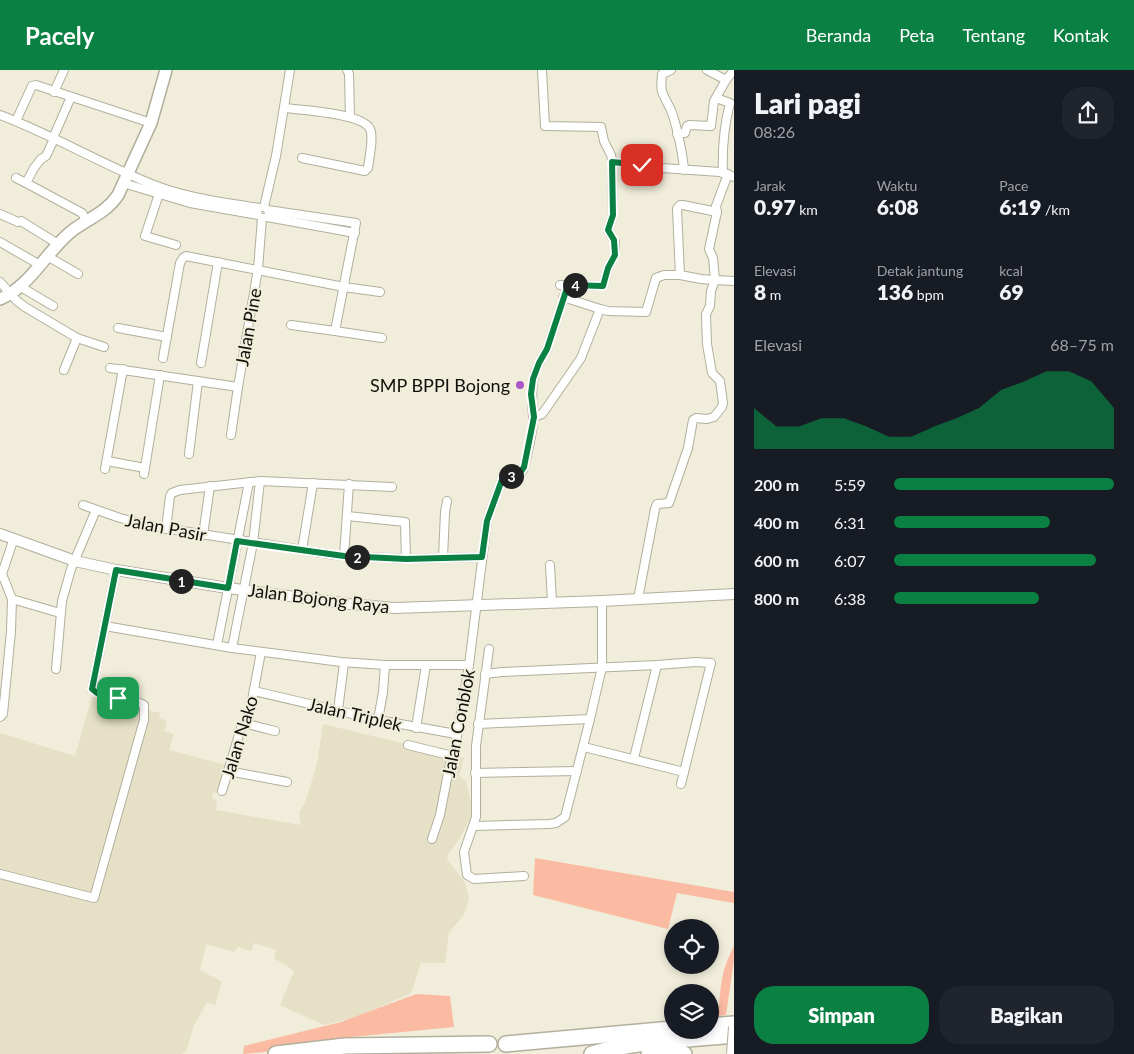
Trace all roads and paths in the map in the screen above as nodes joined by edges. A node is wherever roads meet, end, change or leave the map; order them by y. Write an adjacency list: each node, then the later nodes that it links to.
1 (64, 70): 10 (street)
2 (166, 70): 17 (main road)
3 (290, 70): 13 (street, Jalan Pine)
4 (347, 70): 15 (street)
5 (542, 70): 21 (street)
6 (671, 70): 18 (street)
7 (707, 70): 9 (street)
8 (734, 70): 9 (street)
9 (726, 80): 12 (street)
10 (54, 92): 11 (street); 16 (street)
11 (71, 97): 17 (street); 19 (street)
12 (716, 98): 18 (street); 23 (street)
13 (284, 108): 15 (street); 28 (street, Jalan Pine)
14 (0, 115): 16 (street)
15 (350, 116): 20 (street)
16 (16, 121): 19 (street)
17 (151, 124): 25 (main road)
18 (677, 134): 22 (street)
19 (54, 139): 25 (street); 26 (street)
20 (302, 158)
21 (612, 162): 22 (street); 49 (street)
22 (684, 170): 23 (street)
23 (728, 175): 29 (street)
24 (16, 178): 26 (street)
25 (126, 178): 27 (street); 32 (main road)
26 (26, 184): 32 (street)
27 (160, 191): 28 (street); 37 (street)
28 (263, 212): 31 (street); 33 (street); 40 (street, Jalan Pine)
29 (717, 212): 42 (street); 43 (street)
30 (0, 214): 36 (street)
31 (329, 219): 33 (street); 34 (street)
32 (87, 222): 36 (main road)
33 (328, 227): 34 (street)
34 (355, 233): 46 (street)
35 (0, 242): 38 (street)
36 (58, 244): 38 (main road)
37 (176, 245)
38 (44, 260): 41 (street); 47 (main road)
39 (218, 262): 40 (street); 56 (street); 61 (street)
40 (258, 269): 46 (street); 67 (street, Jalan Pine)
41 (78, 274)
42 (680, 275): 43 (street); 52 (street)
43 (715, 280): 44 (street); 102 (street)
44 (734, 281)
45 (0, 282): 47 (street)
46 (344, 287): 48 (street); 55 (street)
47 (17, 290): 50 (main road); 51 (street); 57 (street)
48 (380, 292)
49 (563, 297): 52 (street); 68 (street)
50 (0, 298)
51 (53, 306)
52 (600, 309): 68 (street)
53 (291, 325): 55 (street)
54 (118, 328): 56 (street)
55 (335, 331): 58 (street)
56 (167, 337): 60 (street)
57 (77, 338): 59 (street); 64 (street)
58 (382, 338)
59 (104, 347)
60 (163, 358)
61 (201, 363)
62 (110, 368): 63 (street)
63 (123, 369): 65 (street); 71 (street)
64 (64, 370)
65 (160, 375): 66 (street); 71 (street)
66 (198, 381): 67 (street); 70 (street)
67 (238, 387): 69 (street, Jalan Pine)
68 (534, 417): 91 (street, Jalan Conblok)
69 (231, 435)
70 (190, 454)
71 (107, 461): 72 (street)
72 (105, 469)
73 (260, 481): 74 (street); 75 (street); 88 (street)
74 (249, 482): 77 (street); 87 (street)
75 (314, 483): 76 (street); 89 (street)
76 (349, 484): 78 (street); 82 (street)
77 (210, 486): 83 (street); 85 (street)
78 (392, 487)
79 (447, 501): 92 (street)
80 (83, 505): 81 (street, Jalan Pasir)
81 (96, 510): 83 (street, Jalan Pasir); 94 (street)
82 (347, 516): 90 (street); 93 (street)
83 (166, 529): 85 (street, Jalan Pasir)
84 (0, 534): 86 (street, Jalan Bojong Raya)
85 (203, 535): 87 (street, Jalan Pasir)
86 (14, 538): 94 (street, Jalan Bojong Raya); 97 (street)
87 (237, 541): 88 (street, Jalan Pasir); 98 (street)
88 (253, 543): 89 (street, Jalan Pasir); 99 (street)
89 (302, 550): 90 (street, Jalan Pasir)
90 (344, 556): 93 (street, Jalan Pasir)
91 (482, 557): 92 (street, Jalan Pasir); 105 (street, Jalan Conblok)
92 (443, 558): 93 (street, Jalan Pasir)
93 (406, 559)
94 (75, 561): 96 (street, Jalan Bojong Raya); 106 (street)
95 (550, 565): 104 (street)
96 (116, 570): 98 (street, Jalan Bojong Raya); 107 (street)
97 (1, 574): 101 (street)
98 (228, 588): 99 (street, Jalan Bojong Raya); 108 (street)
99 (245, 590): 105 (street, Jalan Bojong Raya); 109 (street)
100 (734, 594): 102 (street, Jalan Bojong Raya)
101 (12, 599): 106 (street); 122 (street)
102 (638, 599): 103 (street, Jalan Bojong Raya)
103 (602, 601): 104 (street, Jalan Bojong Raya); 117 (street)
104 (552, 602): 105 (street, Jalan Bojong Raya)
105 (476, 605): 115 (street, Jalan Conblok)
106 (60, 613): 118 (street)
107 (105, 626): 108 (street); 143 (street)
108 (217, 645): 109 (street)
109 (232, 648): 111 (street)
110 (489, 649): 119 (street)
111 (261, 652): 112 (street); 120 (street, Jalan Nako)
112 (344, 662): 113 (street); 121 (street)
113 (385, 665): 114 (street); 124 (street)
114 (426, 665): 115 (street); 127 (street)
115 (469, 665): 129 (street, Jalan Conblok)
116 (657, 665): 117 (street); 133 (street); 136 (street)
117 (602, 667): 119 (street); 123 (street)
118 (56, 670)
119 (485, 674): 126 (street)
120 (254, 691): 121 (street, Jalan Triplek); 125 (street, Jalan Nako)
121 (338, 710): 124 (street, Jalan Triplek)
122 (0, 717)
123 (590, 719): 126 (street); 131 (street)
124 (378, 720): 127 (street, Jalan Triplek)
125 (247, 724): 128 (street); 134 (street, Jalan Nako)
126 (478, 724): 137 (street)
127 (416, 728): 129 (street, Jalan Triplek)
128 (275, 731)
129 (456, 734): 132 (street, Jalan Conblok)
130 (408, 745): 132 (street)
131 (584, 746): 133 (street); 135 (street)
132 (453, 756): 142 (street, Jalan Conblok)
133 (634, 758): 136 (street)
134 (228, 771): 138 (street); 140 (street, Jalan Nako)
135 (577, 771): 137 (street); 141 (street)
136 (684, 772): 139 (street)
137 (475, 773): 141 (street)
138 (287, 782)
139 (681, 784)
140 (222, 791)
141 (474, 826): 144 (street)
142 (432, 839)
143 (0, 874)
144 (524, 876)
145 (719, 1026): 146 (highway)
146 (734, 1026): 155 (street, bridge)
147 (664, 1030): 150 (highway)
148 (734, 1035): 152 (highway)
149 (489, 1044): 151 (highway)
150 (506, 1044)
151 (276, 1054)
152 (592, 1054)
153 (649, 1054): 154 (highway)
154 (684, 1054)
155 (732, 1054)

